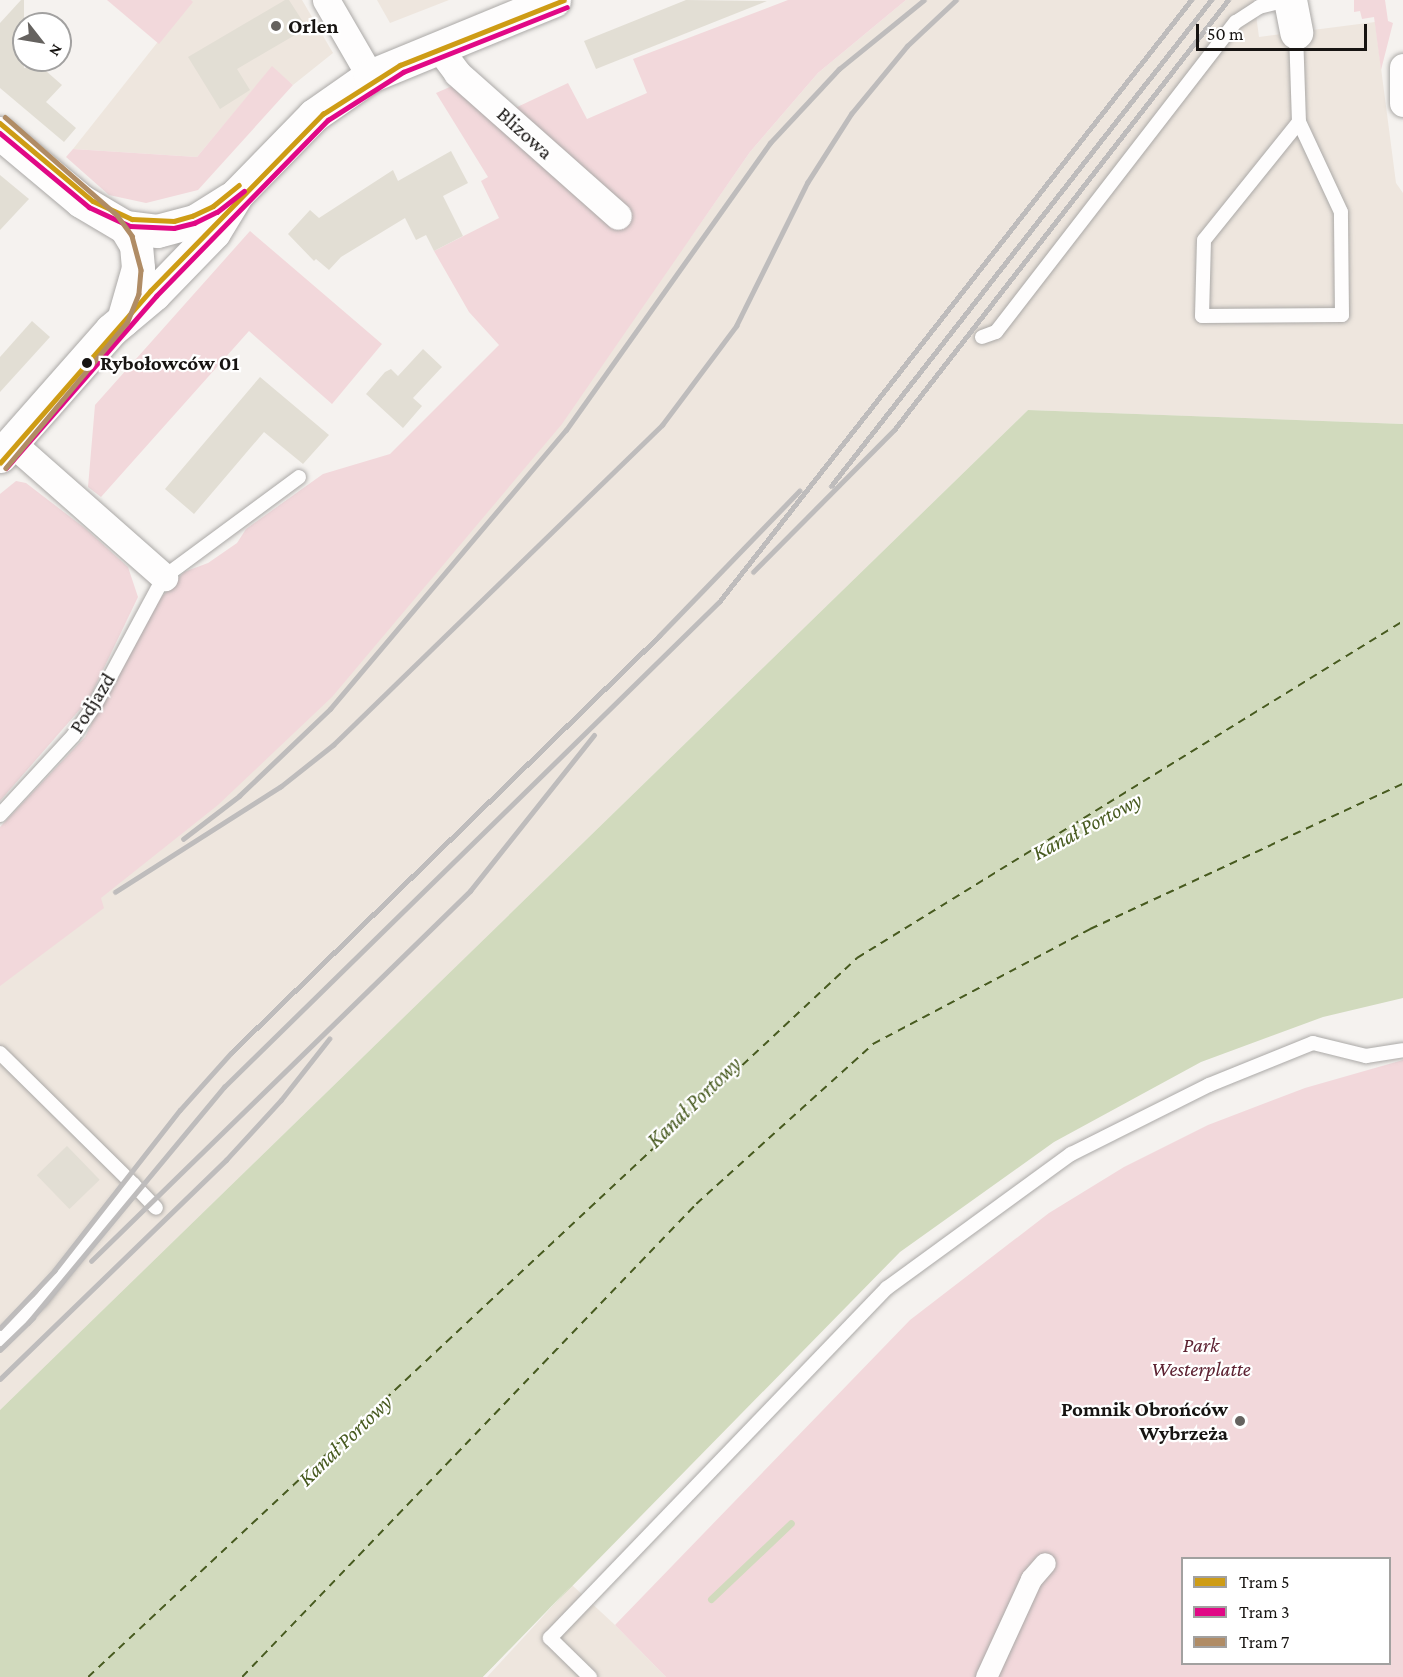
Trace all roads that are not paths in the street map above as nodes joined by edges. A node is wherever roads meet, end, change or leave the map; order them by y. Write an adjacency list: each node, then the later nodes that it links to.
1 (326, 0): 7 (street)
2 (554, 0): 5 (street)
3 (1289, 0): 4 (street); 15 (lane)
4 (1296, 32): 9 (lane)
5 (437, 46): 7 (street); 12 (street, Blizowa)
6 (1403, 67): 8 (street)
7 (370, 76): 11 (street)
8 (1403, 103)
9 (1299, 123): 9 (lane)
10 (0, 133): 13 (street)
11 (237, 194): 13 (street); 14 (street)
12 (618, 216)
13 (125, 228): 14 (street)
14 (123, 320): 16 (street)
15 (982, 338)
16 (6, 450): 18 (street)
17 (299, 477): 18 (lane, Podjazd)
18 (165, 577): 19 (lane, Podjazd)
19 (0, 815)
20 (1403, 1050): 26 (lane)
21 (0, 1053): 22 (lane)
22 (133, 1184): 23 (lane); 24 (lane)
23 (156, 1208)
24 (0, 1339)
25 (1045, 1563): 27 (street)
26 (590, 1677)
27 (986, 1677)

